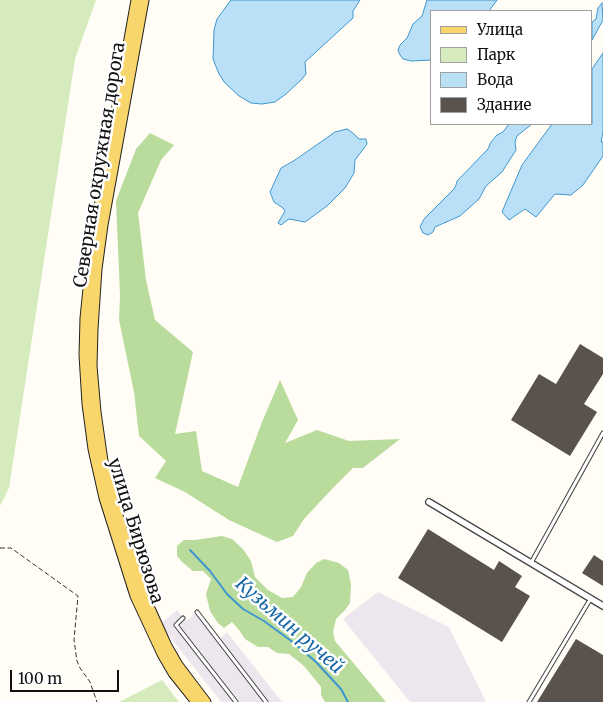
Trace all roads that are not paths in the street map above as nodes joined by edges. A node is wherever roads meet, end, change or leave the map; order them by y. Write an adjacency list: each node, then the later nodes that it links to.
1 (136, 0): 3 (main road, Северная окружная дорога)
2 (144, 0): 4 (main road, Северная окружная дорога)
3 (84, 355): 12 (main road, улица Бирюзова)
4 (92, 366): 13 (main road, улица Бирюзова)
5 (603, 433): 7 (lane)
6 (429, 502): 7 (street)
7 (531, 563): 8 (street)
8 (590, 598): 9 (street); 16 (lane)
9 (603, 606)
10 (197, 612): 15 (lane)
11 (184, 618): 14 (lane)
12 (196, 702)
13 (206, 702)
14 (236, 702)
15 (266, 702)
16 (529, 702)

